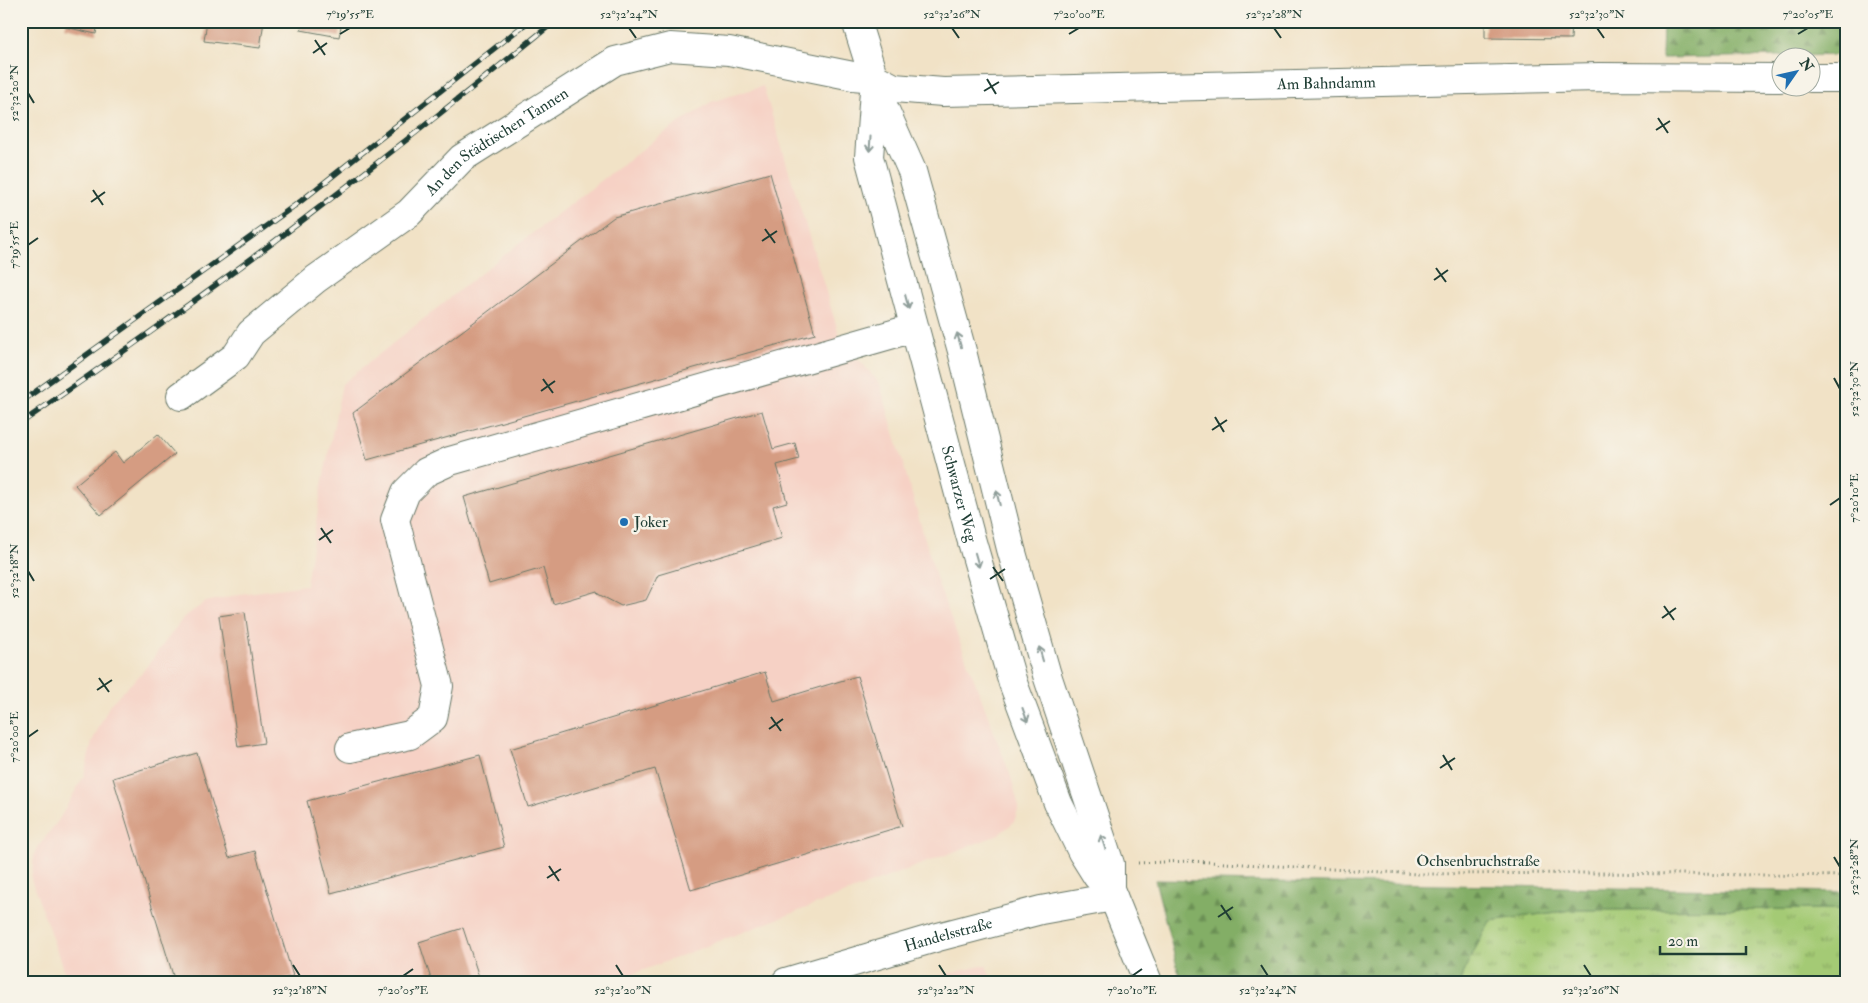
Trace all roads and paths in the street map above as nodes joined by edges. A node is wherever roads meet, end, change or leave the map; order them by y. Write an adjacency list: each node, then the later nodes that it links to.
1 (856, 21): 2 (street, Schwarzer Weg)
2 (874, 78): 3 (street, Am Bahndamm); 6 (street, Schwarzer Weg, one-way to 6); 7 (street, An den Städtischen Tannen); 10 (street, Schwarzer Weg, one-way to 2)
3 (1770, 78)
4 (1820, 78): 5 (street)
5 (1847, 78)
6 (914, 328): 8 (street); 10 (street, Schwarzer Weg, one-way to 10)
7 (181, 396)
8 (350, 748)
9 (1847, 876): 10 (path, Ochsenbruchstraße)
10 (1111, 884): 11 (street, Handelsstraße); 12 (street, Schwarzer Weg)
11 (786, 982)
12 (1148, 982)

